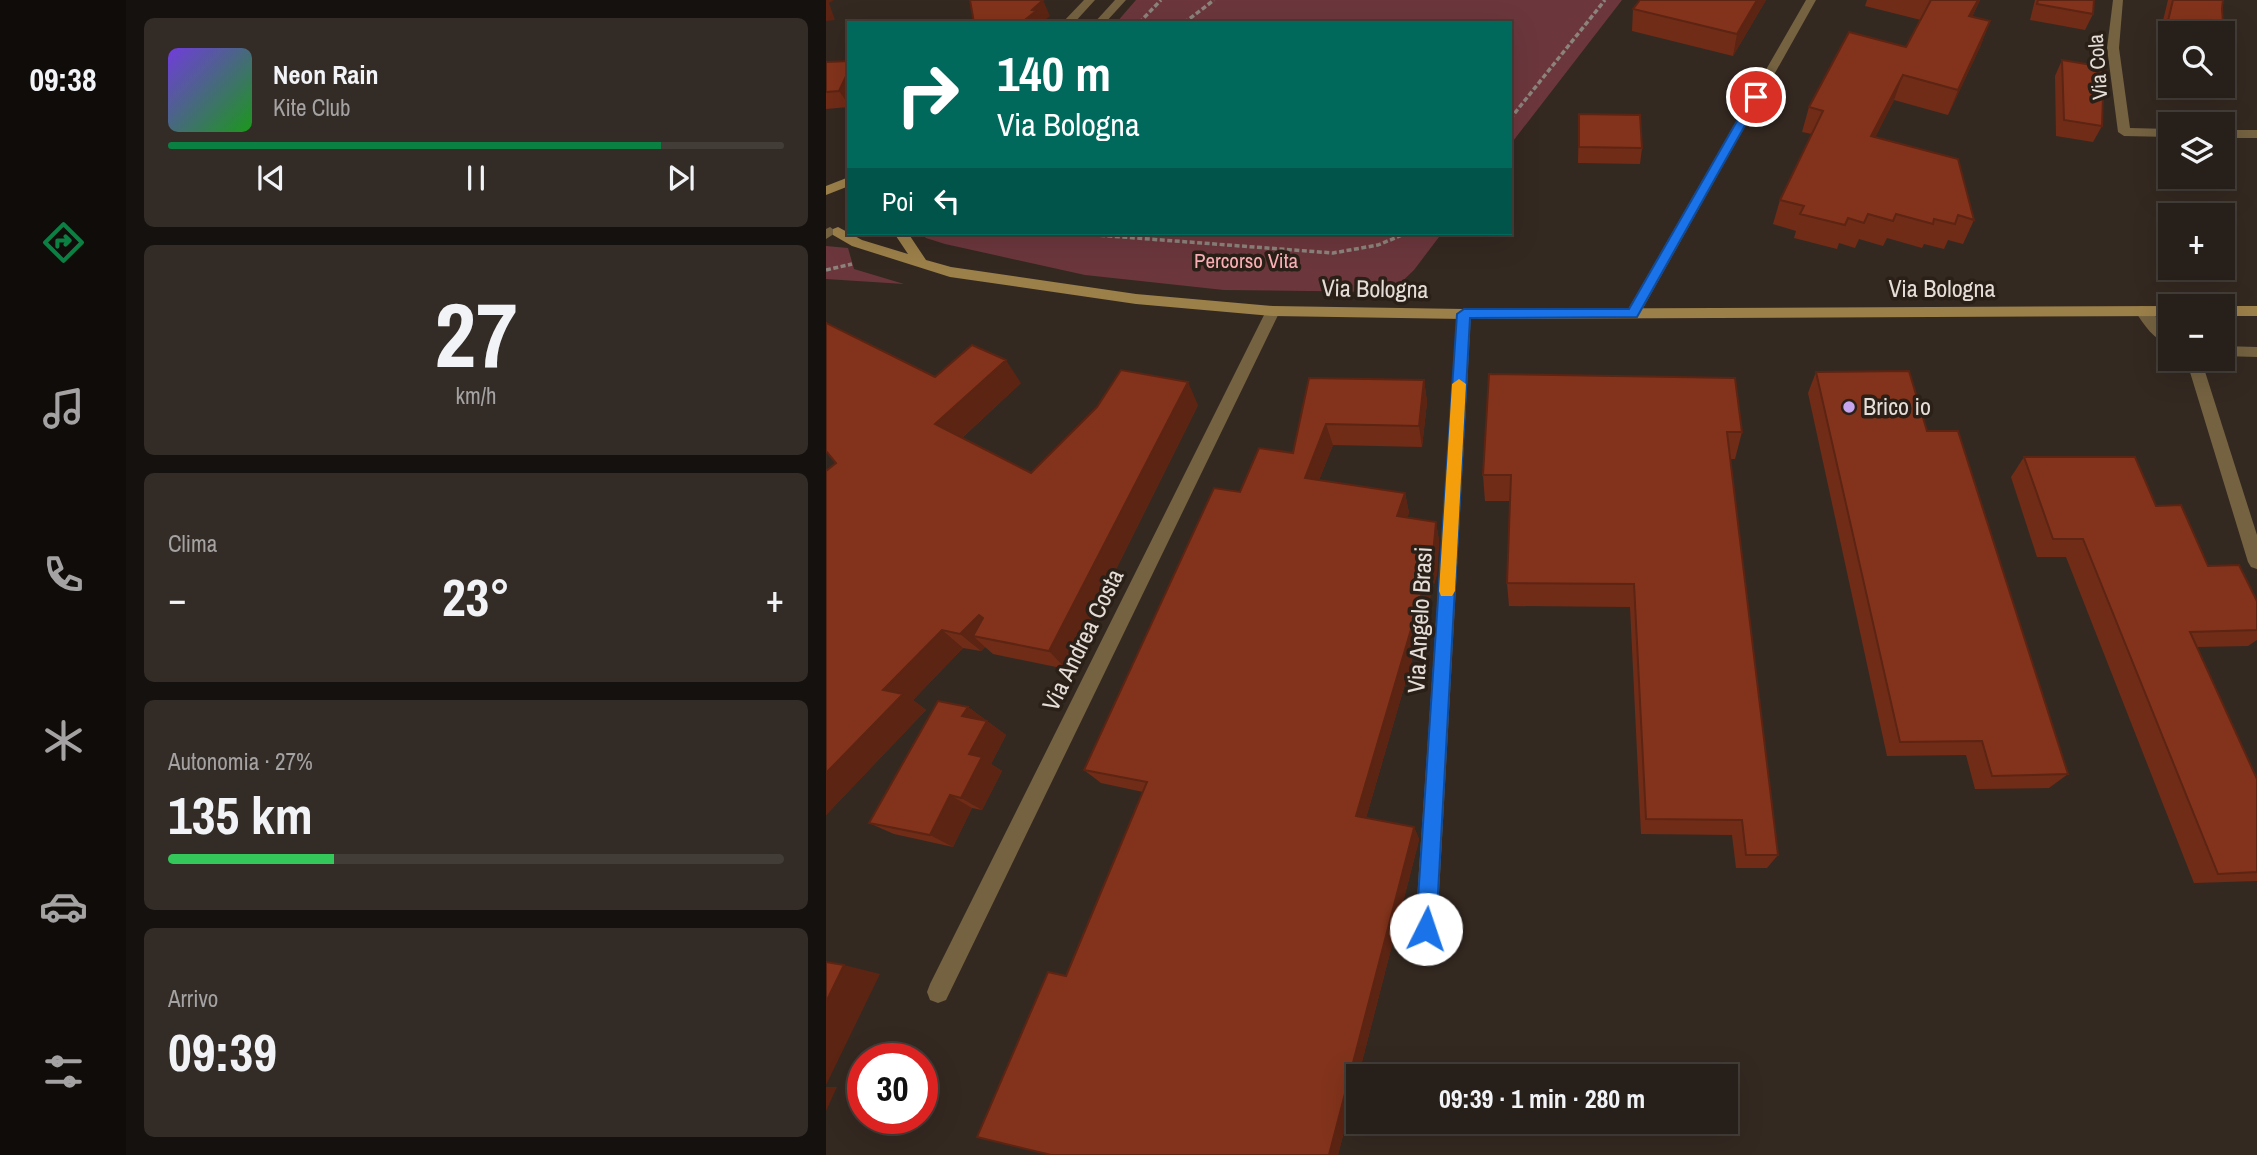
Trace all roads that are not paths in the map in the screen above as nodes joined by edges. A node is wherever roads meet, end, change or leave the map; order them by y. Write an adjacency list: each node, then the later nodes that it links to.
1 (1090, 0): 5 (street)
2 (1121, 0): 6 (street)
3 (1811, 0): 20 (street)
4 (2118, 0): 7 (street, Via Cola)
5 (1070, 21)
6 (1101, 21)
7 (2158, 133)
8 (2235, 134): 9 (street)
9 (2257, 134)
10 (845, 182): 11 (main road)
11 (826, 189)
12 (834, 232): 14 (main road, Via Bologna)
13 (902, 235): 14 (main road)
14 (920, 261): 15 (main road, Via Bologna)
15 (1273, 311): 21 (main road, Via Bologna); 28 (street, Via Andrea Costa)
16 (2142, 311): 17 (main road, Via Bologna); 20 (main road, Via Bologna); 22 (street)
17 (2158, 311)
18 (2235, 311): 19 (main road)
19 (2257, 311)
20 (1633, 313): 21 (main road, Via Bologna)
21 (1464, 314): 27 (street, Via Angelo Brasi)
22 (2158, 331)
23 (2235, 351): 24 (street)
24 (2257, 352)
25 (2197, 371): 26 (street)
26 (2257, 562)
27 (1426, 929)
28 (938, 992)

